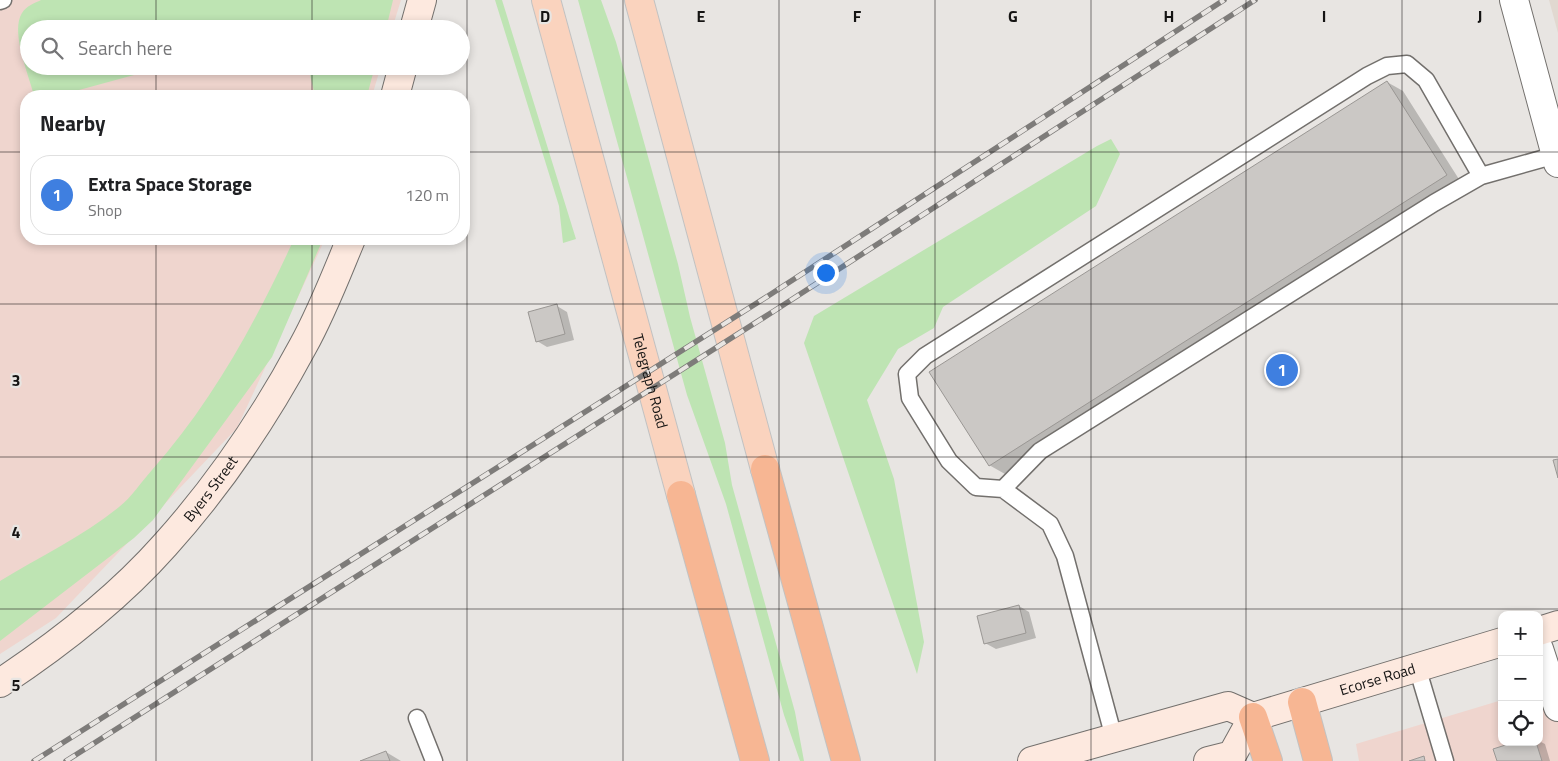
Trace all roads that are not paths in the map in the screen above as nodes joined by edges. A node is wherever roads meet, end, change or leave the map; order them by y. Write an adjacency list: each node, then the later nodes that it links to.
1 (422, 0): 5 (street)
2 (546, 0): 13 (main road, Telegraph Road)
3 (639, 0): 11 (main road)
4 (1514, 0): 8 (street)
5 (416, 20)
6 (401, 75): 7 (street)
7 (397, 90)
8 (1557, 159): 9 (lane)
9 (1481, 176): 12 (lane); 12 (lane)
10 (348, 245): 19 (street, Byers Street)
11 (765, 469): 27 (highway)
12 (1003, 489): 24 (lane)
13 (681, 495): 26 (highway, Telegraph Road)
14 (1558, 625): 15 (street)
15 (1543, 629)
16 (1498, 643): 18 (street, Ecorse Road)
17 (1541, 656): 21 (street)
18 (1417, 667): 20 (street, Ecorse Road); 32 (lane)
19 (0, 683)
20 (1302, 702): 22 (street, Ecorse Road); 31 (highway)
21 (1558, 707)
22 (1253, 717): 24 (street); 29 (street); 30 (highway)
23 (417, 718): 25 (lane)
24 (1114, 738): 28 (street)
25 (434, 761)
26 (755, 761)
27 (846, 761)
28 (1032, 761)
29 (1208, 761)
30 (1268, 761)
31 (1318, 761)
32 (1445, 761)

